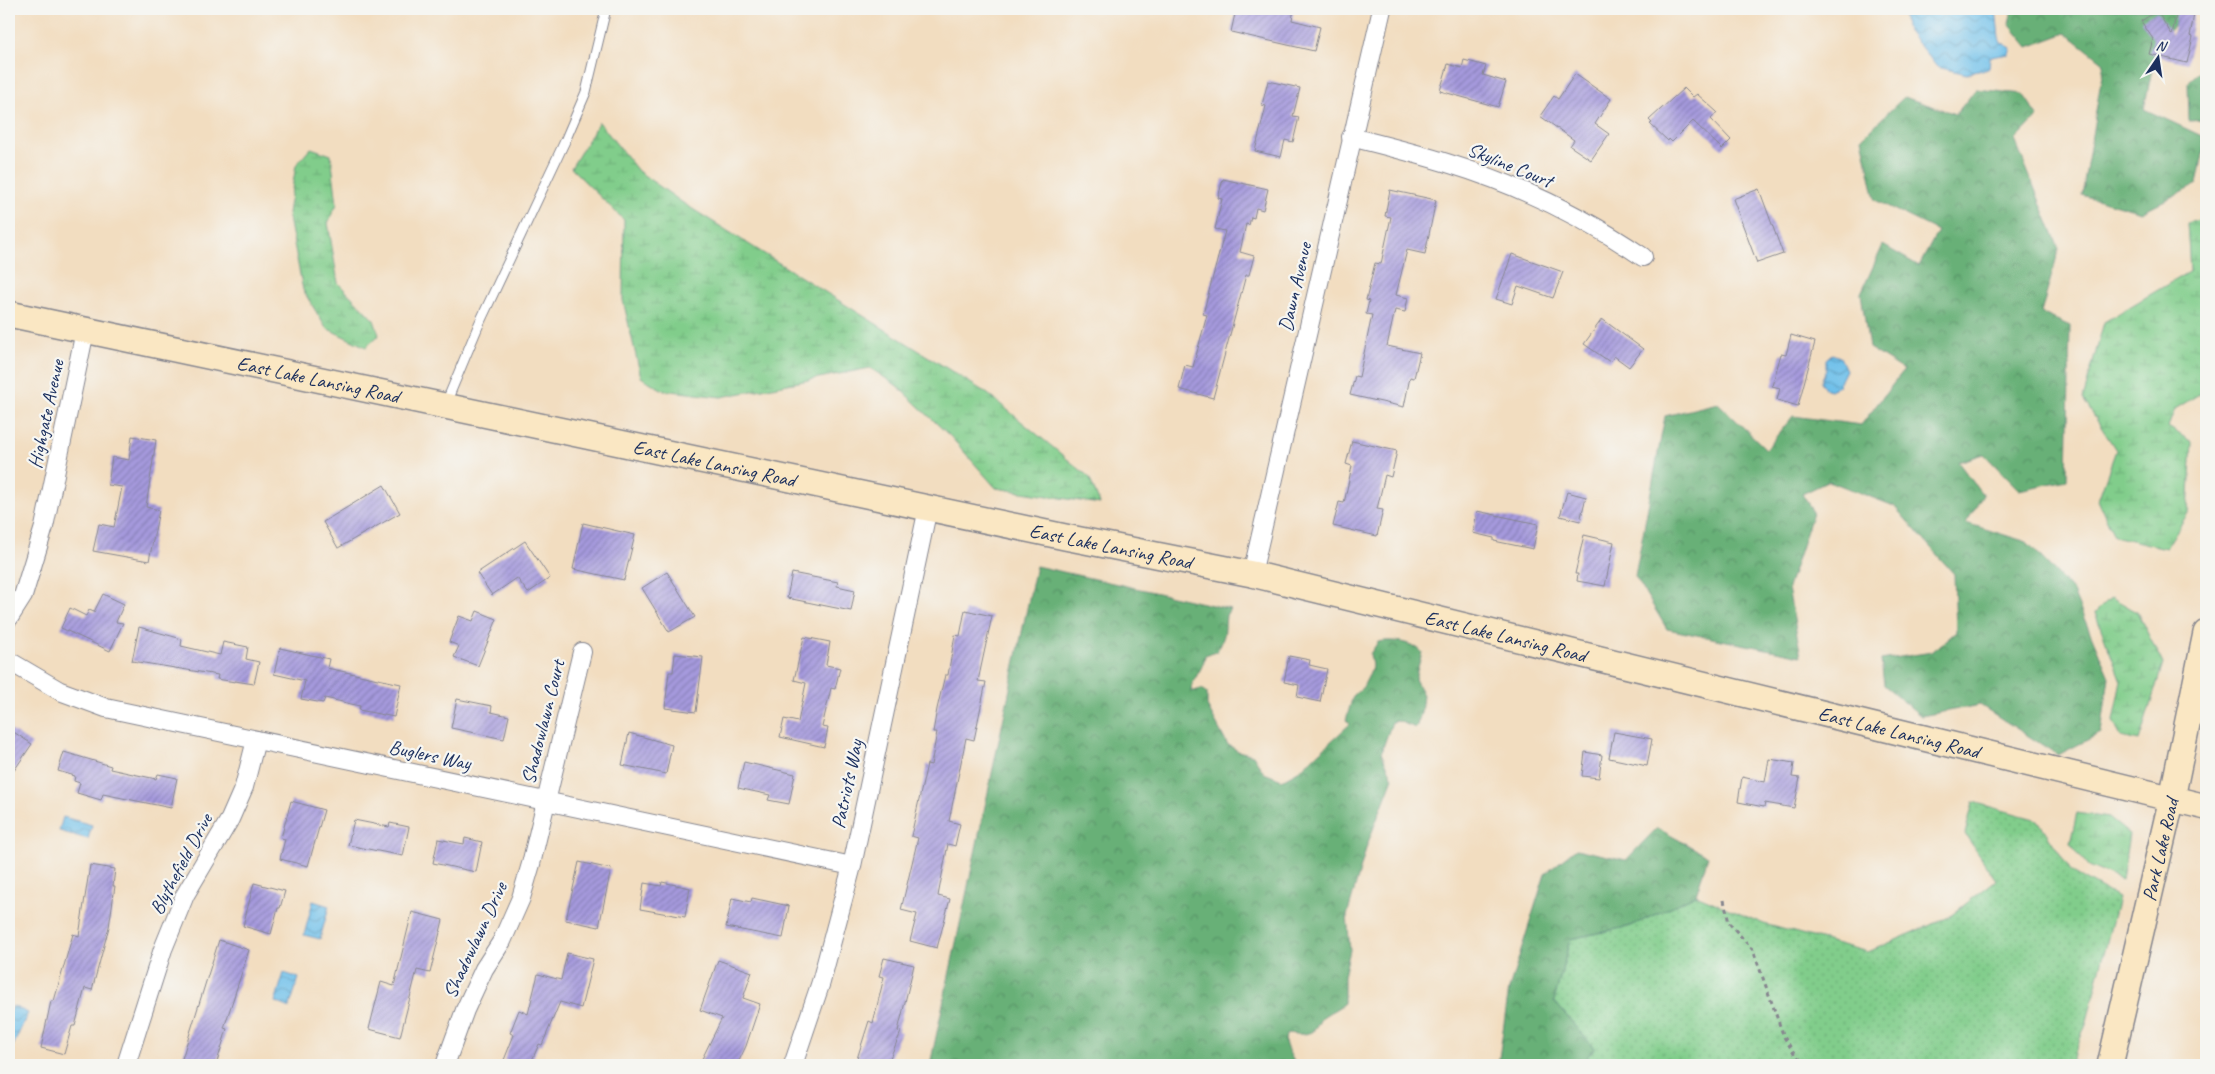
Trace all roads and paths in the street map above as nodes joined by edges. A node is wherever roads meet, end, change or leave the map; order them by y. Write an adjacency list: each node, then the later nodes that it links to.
1 (606, 9): 7 (lane)
2 (1382, 9): 3 (street, Dawn Avenue)
3 (1351, 137): 4 (street, Skyline Court); 9 (street, Dawn Avenue)
4 (1643, 257)
5 (9, 314): 6 (main road, East Lake Lansing Road)
6 (85, 331): 7 (main road, East Lake Lansing Road); 10 (street, Highgate Avenue)
7 (445, 406): 8 (main road, East Lake Lansing Road)
8 (928, 508): 9 (main road, East Lake Lansing Road); 18 (street, Patriots Way)
9 (1252, 574): 15 (main road, East Lake Lansing Road)
10 (9, 618)
11 (2206, 633): 15 (main road, Park Lake Road)
12 (582, 652): 16 (street, Shadowlawn Court)
13 (9, 661): 14 (street, Buglers Way)
14 (256, 740): 16 (street, Buglers Way); 20 (street, Blythefield Drive)
15 (2172, 798): 17 (main road, East Lake Lansing Road); 24 (main road, Park Lake Road)
16 (546, 802): 18 (street, Buglers Way); 21 (street, Shadowlawn Drive)
17 (2206, 808)
18 (852, 866): 22 (street, Patriots Way)
19 (1724, 900): 23 (path)
20 (126, 1065)
21 (445, 1065)
22 (793, 1065)
23 (1808, 1065)
24 (2110, 1065)

